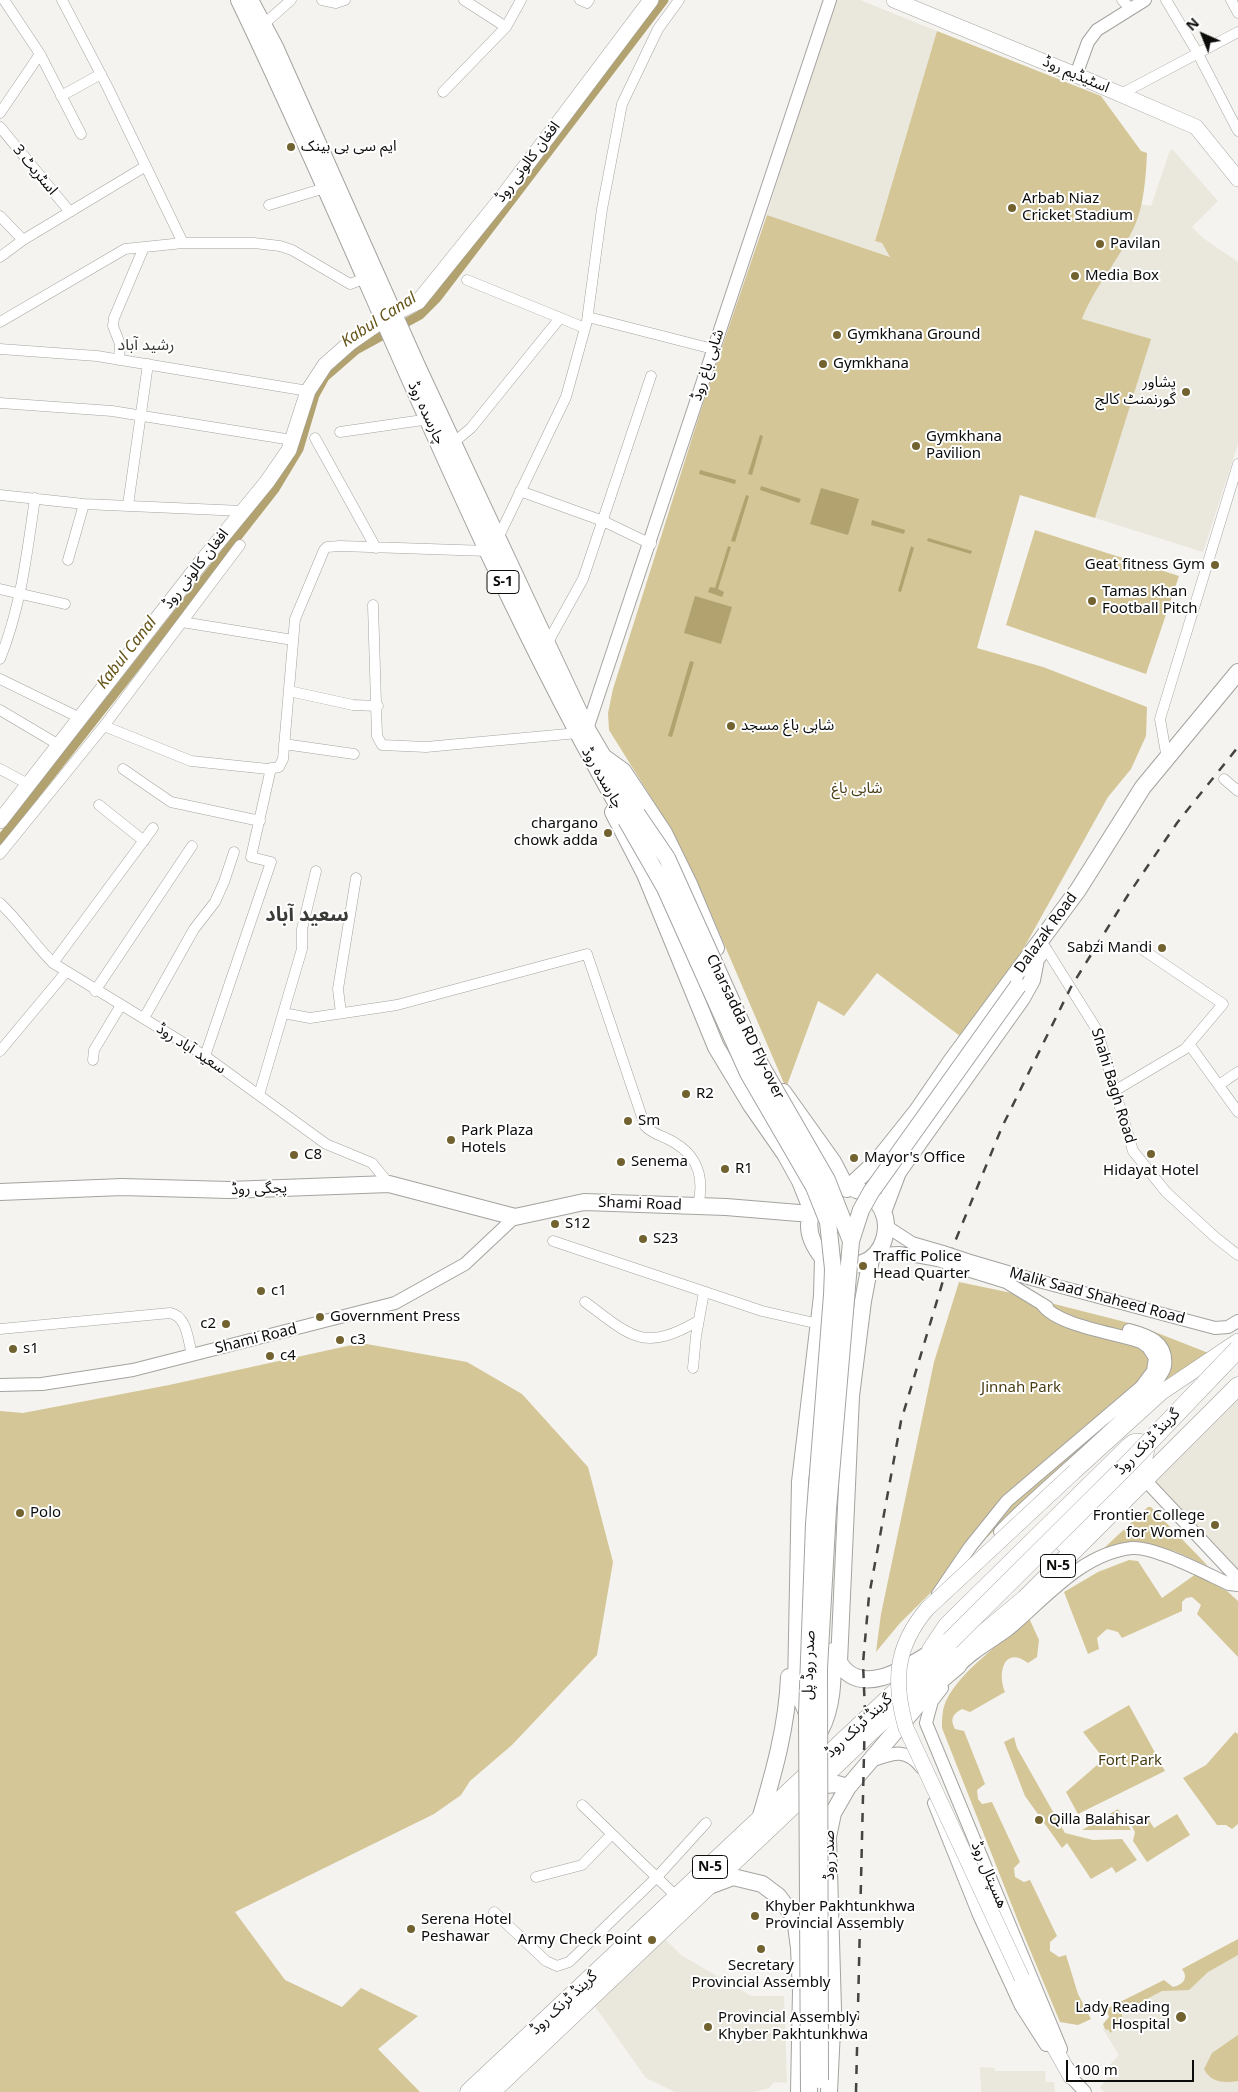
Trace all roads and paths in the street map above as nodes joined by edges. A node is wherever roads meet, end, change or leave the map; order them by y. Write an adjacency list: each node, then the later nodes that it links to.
1 (4, 0): 25 (street)
2 (62, 0): 26 (street)
3 (239, 0): 21 (main road, چارسدہ روڈ)
4 (250, 0): 21 (main road, چارسدہ روڈ)
5 (291, 0): 21 (street)
6 (322, 0): 7 (street)
7 (345, 0)
8 (464, 0): 22 (street)
9 (521, 0): 22 (street)
10 (580, 0): 11 (street)
11 (589, 0)
12 (651, 0): 51 (main road, افغان کالونی روڈ)
13 (679, 0): 48 (street)
14 (830, 0): 54 (street, شاہی باغ روڈ)
15 (894, 0): 27 (main road, اسٹیڈیم روڈ)
16 (1145, 0): 19 (street)
17 (1166, 0): 24 (street)
18 (1231, 0): 20 (street)
19 (1126, 4): 27 (street)
20 (1238, 13)
21 (258, 26): 38 (main road, چارسدہ روڈ); 51 (main road, چارسدہ روڈ)
22 (506, 27): 28 (street)
23 (1238, 32): 24 (street)
24 (1197, 52): 29 (street); 31 (street)
25 (40, 54): 30 (street); 32 (street)
26 (101, 74): 30 (street); 36 (street)
27 (1076, 74): 29 (main road, اسٹیڈیم روڈ)
28 (442, 92)
29 (1121, 94): 37 (main road, اسٹیڈیم روڈ)
30 (61, 96): 35 (street)
31 (1234, 111): 34 (street)
32 (0, 113)
33 (0, 127): 40 (street, اسٹریٹ 3)
34 (1238, 131)
35 (81, 134)
36 (146, 166): 40 (street); 43 (street)
37 (1238, 179)
38 (325, 188): 39 (street); 46 (main road, چارسدہ روڈ)
39 (269, 204)
40 (70, 212): 42 (street)
41 (0, 216): 42 (street)
42 (22, 240): 45 (street)
43 (184, 243): 44 (street); 46 (street)
44 (144, 247): 50 (street); 55 (street)
45 (0, 257)
46 (366, 278): 51 (main road, چارسدہ روڈ)
47 (467, 280): 49 (street)
48 (588, 317): 52 (street); 54 (street)
49 (560, 318): 52 (street); 65 (street)
50 (0, 322)
51 (393, 325): 58 (main road, افغان کالونی روڈ); 61 (main road, چارسدہ روڈ / S-1); 65 (main road, چارسدہ روڈ / S-1)
52 (585, 328): 67 (street)
53 (0, 349): 55 (street)
54 (713, 349): 75 (street, شاہی باغ روڈ)
55 (119, 360): 56 (street)
56 (148, 364): 58 (street); 60 (street)
57 (651, 376): 73 (street)
58 (308, 391): 64 (main road, افغان کالونی روڈ)
59 (0, 403): 60 (street)
60 (141, 416): 64 (street); 71 (street)
61 (430, 419): 62 (street); 78 (main road, چارسدہ روڈ / S-1)
62 (340, 432)
63 (315, 438): 77 (street)
64 (292, 440): 72 (main road, افغان کالونی روڈ)
65 (453, 443): 74 (main road, چارسدہ روڈ / S-1)
66 (1238, 464): 100 (street)
67 (520, 491): 73 (street); 74 (street)
68 (0, 494): 69 (street)
69 (35, 498): 70 (street); 81 (street)
70 (84, 504): 71 (street); 79 (street)
71 (128, 505): 72 (street)
72 (243, 511): 94 (main road, افغان کالونی روڈ)
73 (603, 521): 75 (street); 86 (street)
74 (498, 538): 86 (main road, چارسدہ روڈ / S-1)
75 (651, 544): 96 (street, شاہی باغ روڈ)
76 (240, 545): 84 (street)
77 (376, 548): 78 (street); 85 (street)
78 (488, 551): 96 (main road, چارسدہ روڈ / S-1)
79 (68, 560)
80 (0, 589): 81 (street)
81 (20, 594): 82 (street); 87 (street)
82 (65, 604)
83 (373, 606): 92 (street)
84 (182, 622): 85 (street); 95 (street)
85 (293, 640): 91 (street)
86 (548, 642): 96 (main road, چارسدہ روڈ / S-1)
87 (0, 660)
88 (1238, 672): 100 (main road, Dalazak Road)
89 (0, 679): 94 (street)
90 (1238, 688): 100 (main road, Dalazak Road)
91 (289, 691): 92 (street); 97 (street)
92 (378, 706): 96 (street)
93 (0, 710): 98 (street)
94 (80, 718): 98 (main road, افغان کالونی روڈ)
95 (104, 726): 102 (street); 116 (street)
96 (582, 734): 101 (main road, چارسدہ روڈ / S-1)
97 (284, 744): 99 (street); 102 (street)
98 (59, 745): 106 (main road, افغان کالونی روڈ)
99 (354, 754)
100 (1167, 761): 121 (main road, Dalazak Road); 139 (main road, Dalazak Road)
101 (600, 762): 109 (main road, چارسدہ روڈ / S-1); 139 (main road); 142 (main road)
102 (271, 768): 111 (street)
103 (0, 769): 106 (street)
104 (123, 769): 111 (street)
105 (1224, 779): 107 (street)
106 (28, 784): 110 (main road, افغان کالونی روڈ)
107 (1238, 791)
108 (99, 805): 113 (street)
109 (632, 817): 145 (main road, Charsadda RD Fly-over, bridge); 147 (main road, Charsadda RD Fly-over, bridge)
110 (0, 820)
111 (260, 821): 131 (street)
112 (153, 828): 113 (street)
113 (144, 841): 122 (street)
114 (192, 846): 124 (street)
115 (234, 852): 128 (street)
116 (0, 854)
117 (316, 871): 126 (street)
118 (356, 878): 127 (street)
119 (0, 903): 122 (street, سعید آباد روڈ)
120 (1139, 948): 129 (street)
121 (1041, 953): 135 (street, Shahi Bagh Road); 144 (main road, Dalazak Road); 147 (main road, bridge)
122 (53, 964): 123 (street, سعید آباد روڈ)
123 (66, 972): 124 (street, سعید آباد روڈ); 130 (street)
124 (95, 991): 125 (street, سعید آباد روڈ)
125 (120, 1005): 128 (street, سعید آباد روڈ); 132 (street)
126 (283, 1013): 127 (street); 136 (street)
127 (341, 1013): 141 (street)
128 (144, 1018): 131 (street, سعید آباد روڈ)
129 (1189, 1044): 134 (street); 135 (street)
130 (0, 1051)
131 (205, 1056): 136 (street, سعید آباد روڈ)
132 (93, 1060)
133 (1238, 1072): 134 (street)
134 (1219, 1085): 137 (street)
135 (1116, 1090): 148 (street, Shahi Bagh Road)
136 (259, 1095): 138 (street, سعید آباد روڈ)
137 (1238, 1112)
138 (389, 1184): 140 (main road, پجگی روڈ); 143 (main road, پجگی روڈ)
139 (847, 1189): 142 (main road); 144 (main road)
140 (0, 1192)
141 (698, 1206): 142 (main road, Shami Road); 143 (main road, Shami Road)
142 (811, 1213): 151 (main road)
143 (514, 1217): 164 (street, Shami Road)
144 (885, 1219): 149 (main road); 150 (street, Malik Saad Shaheed Road)
145 (830, 1238): 178 (main road, صدر روڈ پل, bridge)
146 (553, 1241): 153 (street)
147 (851, 1241): 179 (main road, صدر روڈ پل, bridge)
148 (1238, 1254)
149 (874, 1256): 150 (street, Malik Saad Shaheed Road); 151 (main road); 163 (main road)
150 (940, 1256): 152 (street, Malik Saad Shaheed Road, bridge)
151 (823, 1258): 157 (main road)
152 (966, 1264): 155 (street, Malik Saad Shaheed Road); 158 (street, Malik Saad Shaheed Road)
153 (704, 1292): 156 (street); 157 (street)
154 (585, 1302): 156 (street)
155 (1042, 1304): 171 (street, bridge); 177 (street)
156 (698, 1320): 165 (street)
157 (819, 1324): 161 (main road)
158 (1233, 1324)
159 (0, 1329): 164 (street)
160 (1238, 1341): 171 (main road, bridge)
161 (816, 1343): 163 (main road); 166 (main road)
162 (1238, 1349): 175 (highway, گرینڈ ٹرنک روڈ / N-5, bridge)
163 (856, 1354): 169 (main road)
164 (192, 1355): 167 (street, Shami Road)
165 (693, 1368)
166 (811, 1382): 178 (main road); 184 (main road)
167 (0, 1385)
168 (1238, 1386): 170 (highway, گرینڈ ٹرنک روڈ / N-5)
169 (851, 1396): 177 (main road); 179 (main road)
170 (1146, 1480): 172 (street); 174 (highway, گرینڈ ٹرنک روڈ / N-5)
171 (992, 1548): 193 (main road, bridge)
172 (1238, 1579)
173 (1238, 1585): 176 (street, ھسپتال روڈ)
174 (999, 1622): 175 (highway); 176 (main road, صدر روڈ); 181 (highway, گرینڈ ٹرنک روڈ / N-5)
175 (940, 1648): 177 (main road); 184 (highway, گرینڈ ٹرنک روڈ / N-5)
176 (963, 1661): 180 (main road, صدر روڈ); 193 (street, ھسپتال روڈ)
177 (908, 1667)
178 (806, 1713): 194 (main road, صدر روڈ پل, bridge)
179 (820, 1731): 194 (main road, صدر روڈ پل, bridge)
180 (871, 1760): 182 (main road, صدر روڈ); 193 (street)
181 (814, 1786): 182 (main road); 189 (highway, گرینڈ ٹرنک روڈ / N-5)
182 (848, 1787): 194 (main road, صدر روڈ)
183 (582, 1804): 186 (street)
184 (760, 1819): 190 (highway, گرینڈ ٹرنک روڈ / N-5)
185 (706, 1823): 188 (street)
186 (612, 1834): 187 (street); 188 (street)
187 (536, 1877)
188 (657, 1877): 190 (street); 191 (street)
189 (707, 1887): 192 (highway, گرینڈ ٹرنک روڈ / N-5); 197 (main road)
190 (678, 1897): 192 (highway, گرینڈ ٹرنک روڈ / N-5)
191 (494, 1912)
192 (517, 2057): 195 (highway, گرینڈ ٹرنک روڈ / N-5); 196 (highway, گرینڈ ٹرنک روڈ / N-5)
193 (1071, 2077): 198 (street, ھسپتال روڈ)
194 (819, 2089)
195 (469, 2092)
196 (491, 2092)
197 (799, 2092)
198 (1085, 2092)

